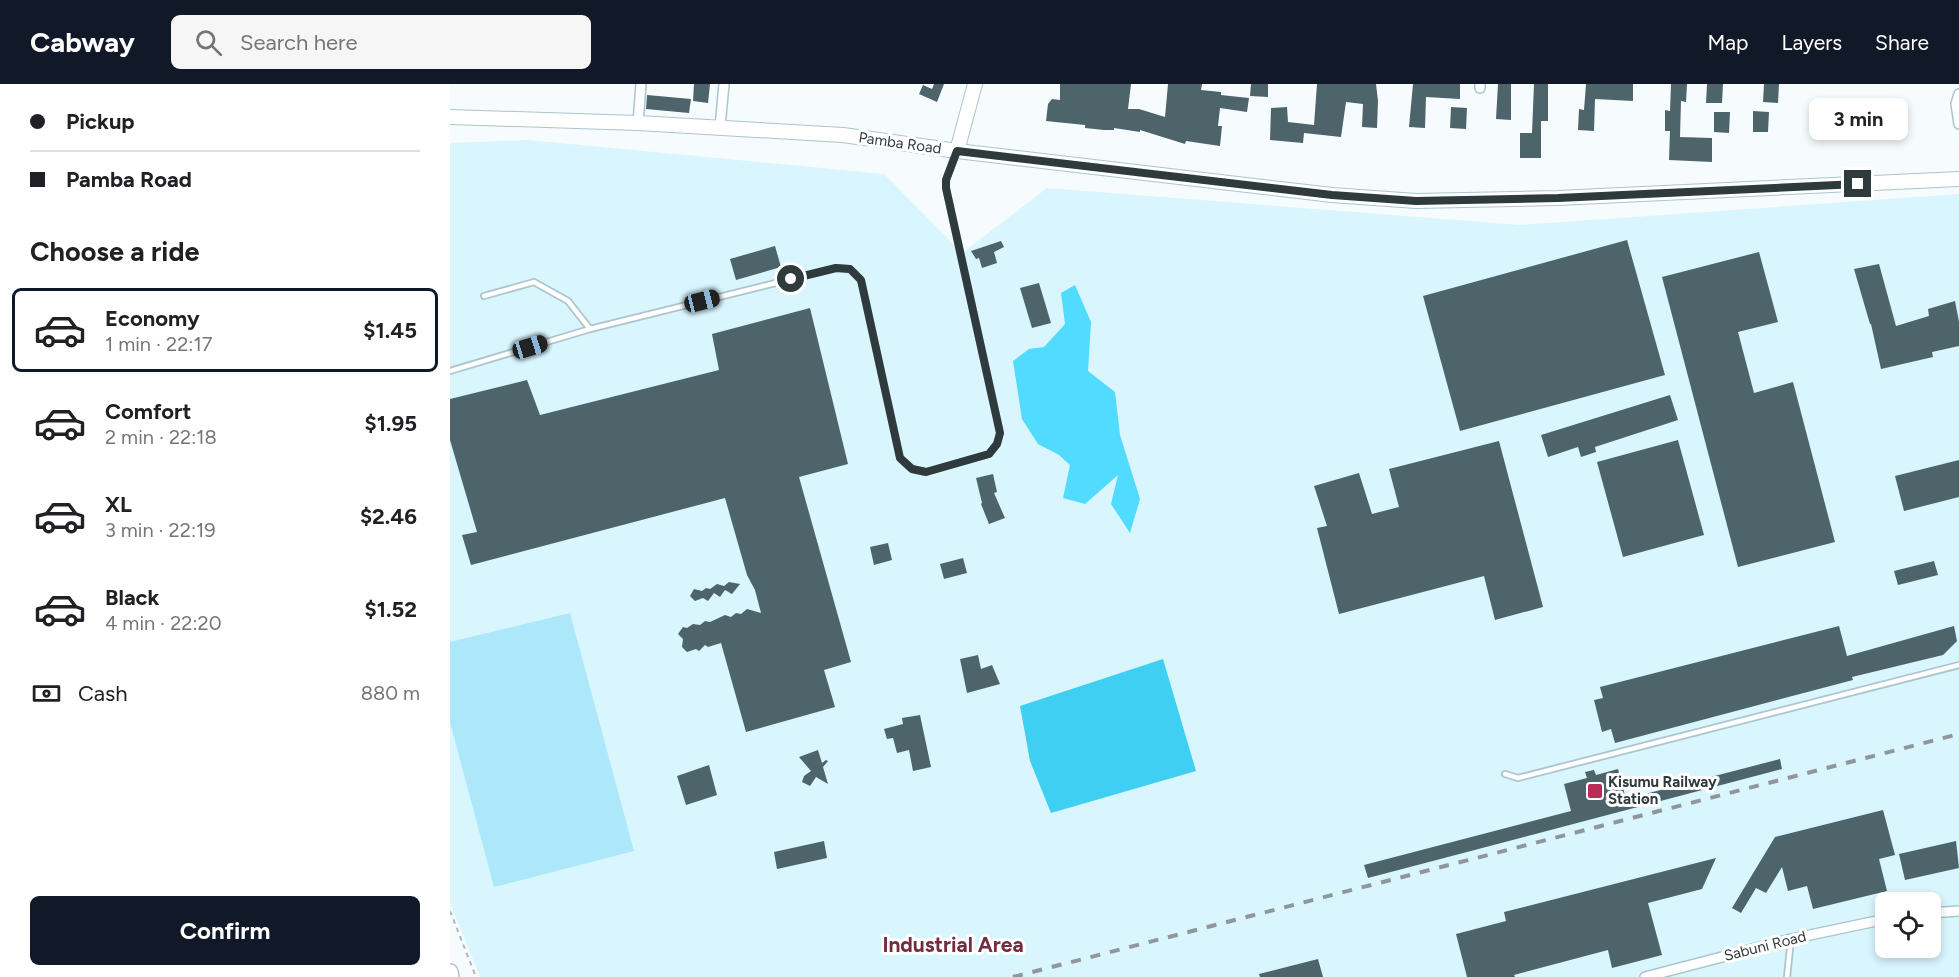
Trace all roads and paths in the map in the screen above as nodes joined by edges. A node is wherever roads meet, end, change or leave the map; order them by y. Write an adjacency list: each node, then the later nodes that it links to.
1 (641, 84): 6 (street)
2 (724, 84): 8 (street)
3 (975, 84): 9 (main road)
4 (1959, 94): 7 (street)
5 (450, 117): 6 (main road, Pamba Road)
6 (638, 123): 8 (main road, Pamba Road)
7 (1959, 124)
8 (720, 127): 9 (main road, Pamba Road)
9 (957, 151): 10 (main road, Pamba Road); 12 (lane)
10 (1959, 179)
11 (484, 296): 12 (lane)
12 (590, 329): 13 (lane)
13 (450, 371)
14 (1959, 665): 15 (lane)
15 (1504, 774)
16 (450, 910): 23 (path)
17 (1959, 912): 18 (street)
18 (1941, 913)
19 (1875, 921): 20 (street, Sabuni Road)
20 (1791, 939): 24 (street, Sabuni Road); 25 (lane)
21 (450, 972): 22 (main road)
22 (451, 977)
23 (476, 977)
24 (1645, 977)
25 (1787, 977)

